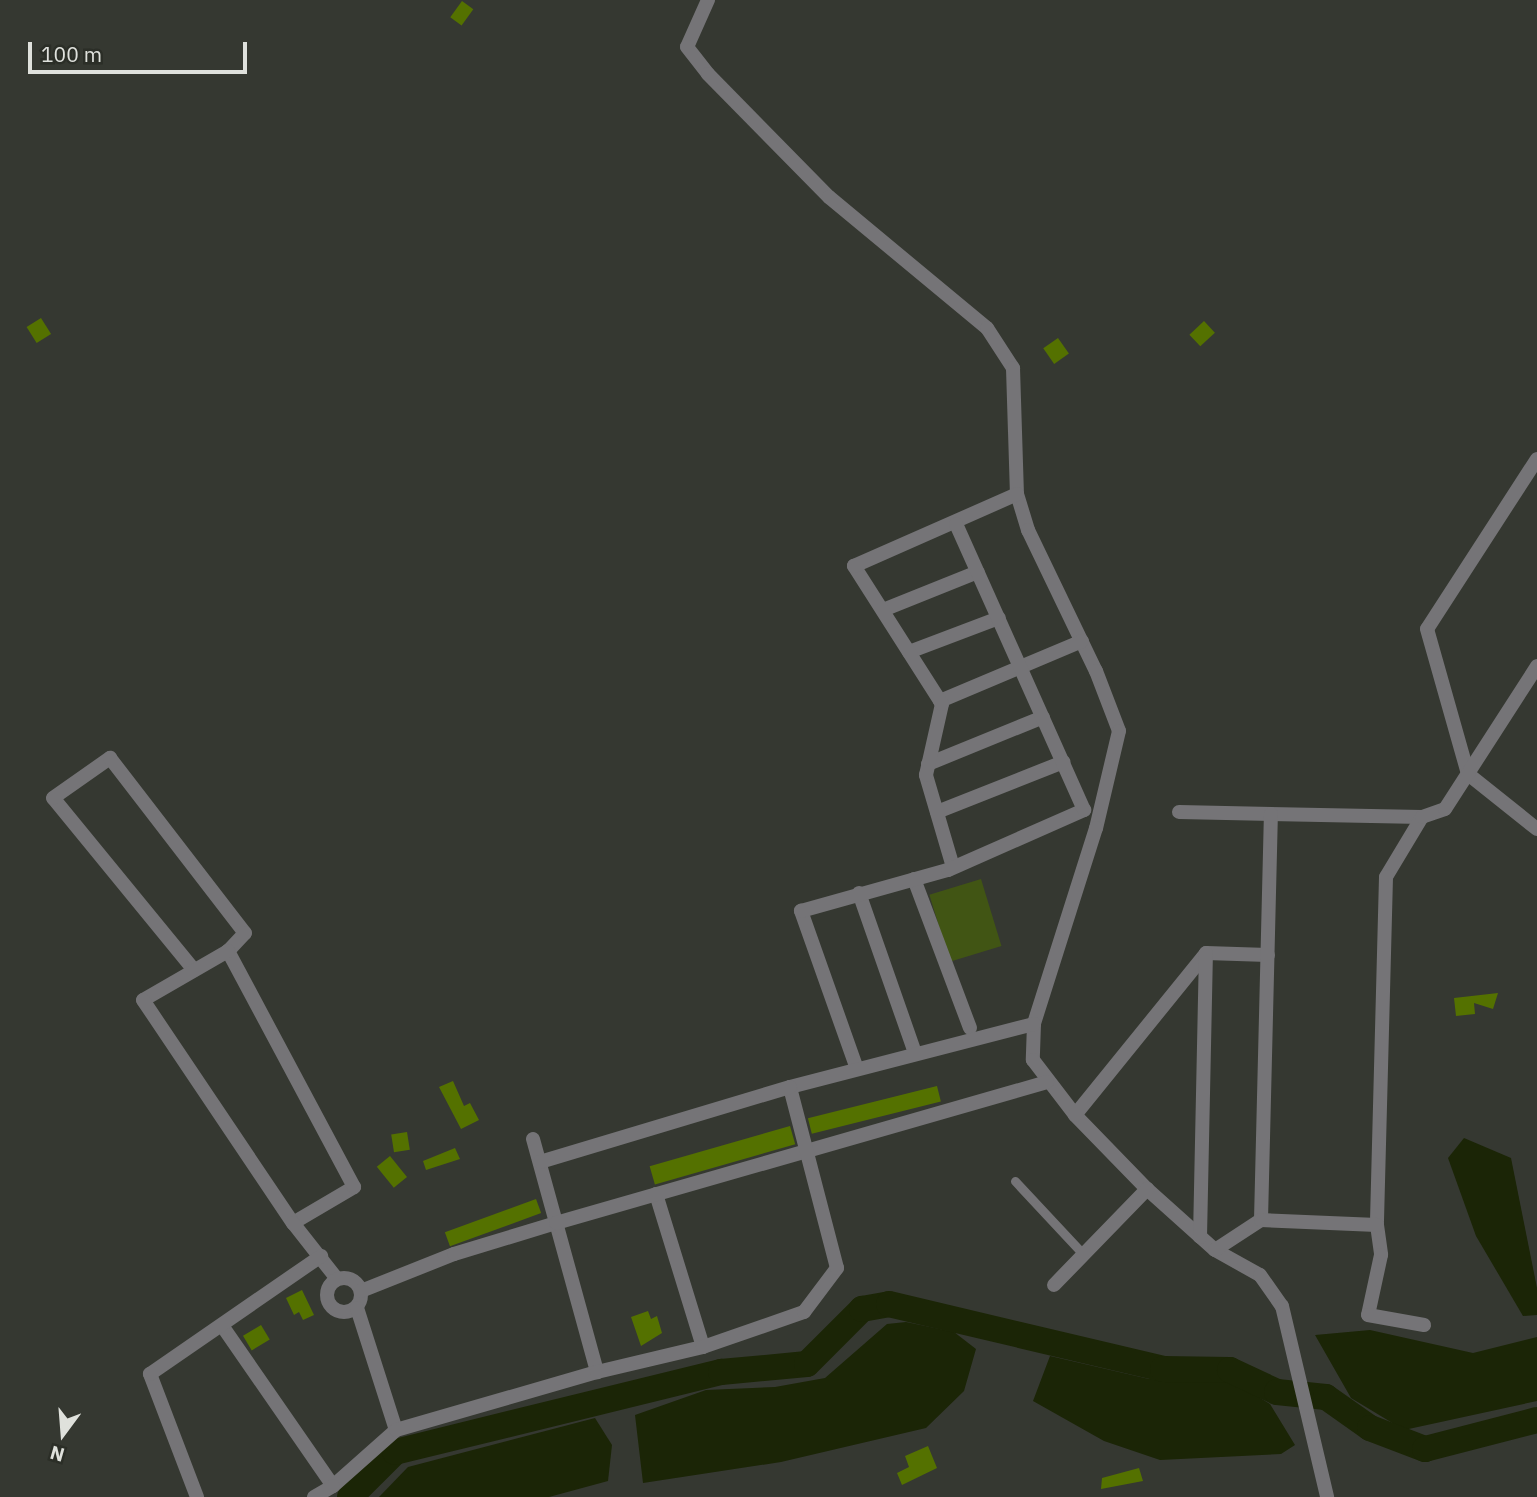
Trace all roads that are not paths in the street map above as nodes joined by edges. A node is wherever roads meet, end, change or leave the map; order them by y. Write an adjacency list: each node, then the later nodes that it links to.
1 (708, 0): 3 (street)
2 (1537, 458): 16 (street)
3 (1017, 494): 4 (street); 8 (street)
4 (956, 524): 5 (street); 6 (street)
5 (978, 572): 6 (street); 7 (street)
6 (883, 610): 9 (street)
7 (999, 618): 9 (street); 11 (street)
8 (1082, 641): 11 (street); 29 (street)
9 (909, 652): 12 (street)
10 (1537, 666): 16 (street)
11 (1021, 668): 12 (street); 13 (street)
12 (940, 701): 15 (street)
13 (1043, 717): 14 (street); 15 (street)
14 (1063, 762): 17 (street); 22 (street)
15 (928, 764): 17 (street)
16 (1468, 774): 20 (street); 21 (street)
17 (937, 812): 22 (street)
18 (1179, 812): 19 (street)
19 (1271, 814): 20 (street); 27 (street)
20 (1422, 817): 45 (street)
21 (1537, 829)
22 (953, 867): 23 (street)
23 (914, 879): 24 (street); 30 (street)
24 (859, 893): 31 (street); 32 (street)
25 (228, 951): 28 (street); 28 (street); 43 (street)
26 (1206, 953): 27 (street); 35 (street); 46 (street)
27 (1268, 955): 42 (street)
28 (194, 970): 43 (street)
29 (1034, 1024): 31 (street); 33 (street)
30 (970, 1028)
31 (915, 1053): 32 (street)
32 (857, 1069): 34 (street)
33 (1047, 1082): 35 (street); 37 (street)
34 (790, 1087): 37 (street); 38 (street)
35 (1075, 1115): 40 (street)
36 (533, 1139): 38 (street)
37 (807, 1148): 41 (street); 56 (street)
38 (540, 1162): 44 (street)
39 (1015, 1181): 48 (lane)
40 (1147, 1189): 46 (street); 48 (street)
41 (656, 1194): 44 (street); 56 (street)
42 (1261, 1220): 45 (street); 47 (street)
43 (293, 1223): 49 (street)
44 (556, 1223): 52 (street); 57 (street)
45 (1377, 1225): 54 (street)
46 (1200, 1237): 47 (street)
47 (1215, 1250): 62 (street)
48 (1083, 1254): 51 (street)
49 (321, 1256): 50 (street); 55 (street)
50 (337, 1279): 52 (street); 53 (street)
51 (1054, 1285)
52 (361, 1291): 53 (street)
53 (356, 1308): 58 (street)
54 (1424, 1325)
55 (223, 1327): 59 (street); 60 (street)
56 (703, 1347): 57 (street)
57 (597, 1372): 58 (street)
58 (396, 1430): 59 (street)
59 (333, 1486): 61 (street)
60 (198, 1497)
61 (314, 1497)
62 (1327, 1497)

